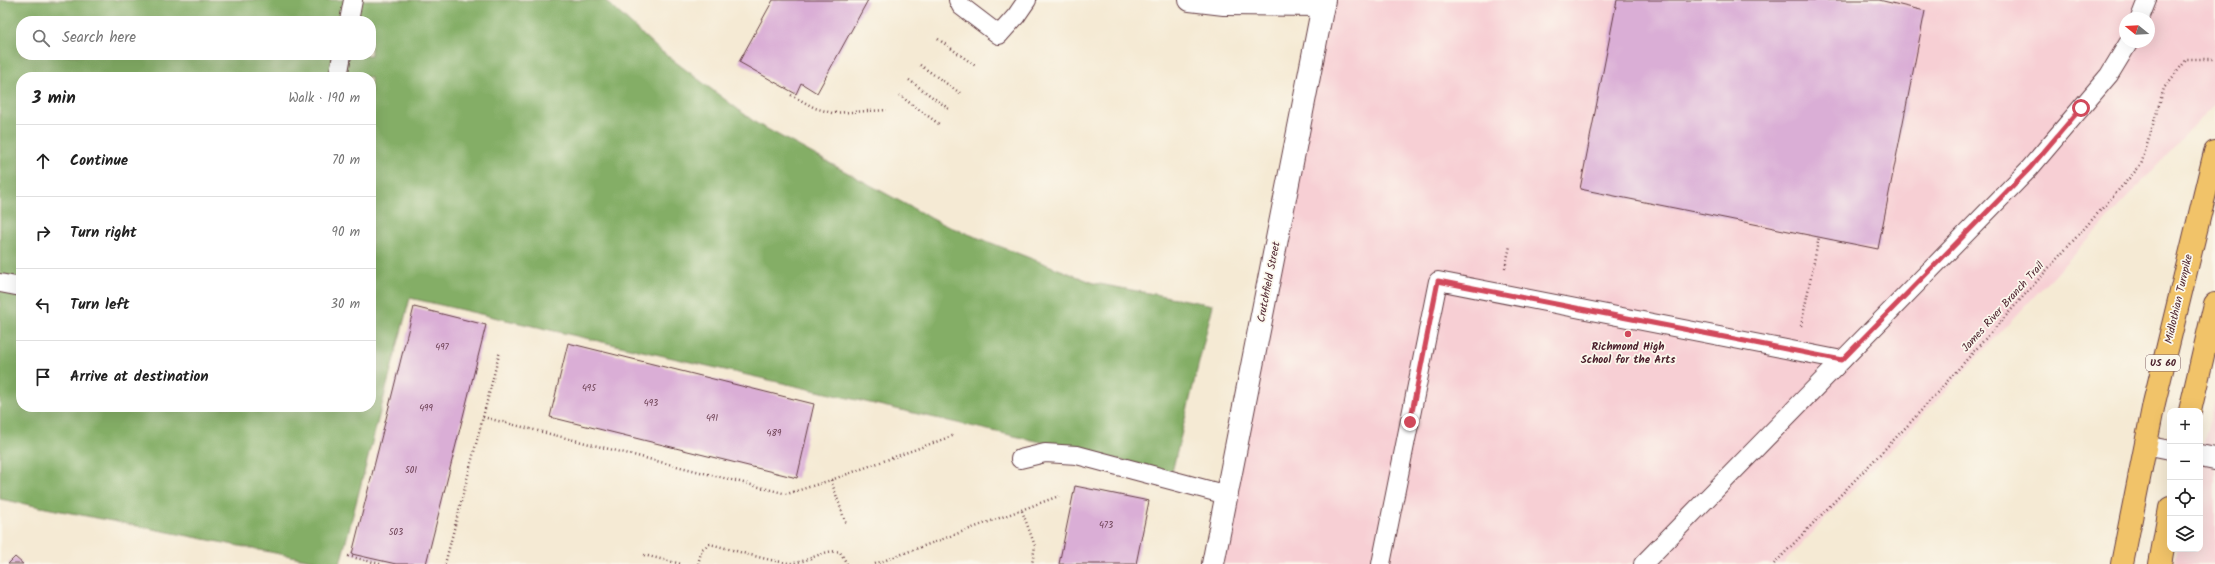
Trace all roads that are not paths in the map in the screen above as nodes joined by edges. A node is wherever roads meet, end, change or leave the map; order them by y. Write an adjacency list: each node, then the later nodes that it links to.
1 (353, 0): 8 (lane)
2 (958, 0): 3 (lane)
3 (1027, 0)
4 (1190, 0): 6 (street)
5 (2147, 0): 7 (lane)
6 (1324, 2): 23 (street, Crutchfield Street)
7 (2142, 12)
8 (350, 16)
9 (2125, 48): 16 (lane)
10 (341, 60): 11 (lane)
11 (339, 72)
12 (2215, 152): 18 (main road, Midlothian Turnpike / US 60)
13 (0, 283): 14 (lane)
14 (16, 287)
15 (2215, 304): 17 (main road)
16 (1842, 360): 26 (lane); 27 (lane)
17 (2191, 408)
18 (2145, 445): 19 (lane); 28 (main road, Midlothian Turnpike / US 60)
19 (2167, 449)
20 (2203, 457): 22 (street)
21 (1020, 459): 23 (lane)
22 (2215, 460)
23 (1227, 495): 25 (street, Crutchfield Street)
24 (2169, 516): 29 (main road)
25 (1213, 564)
26 (1381, 564)
27 (1643, 564)
28 (2122, 564)
29 (2160, 564)

